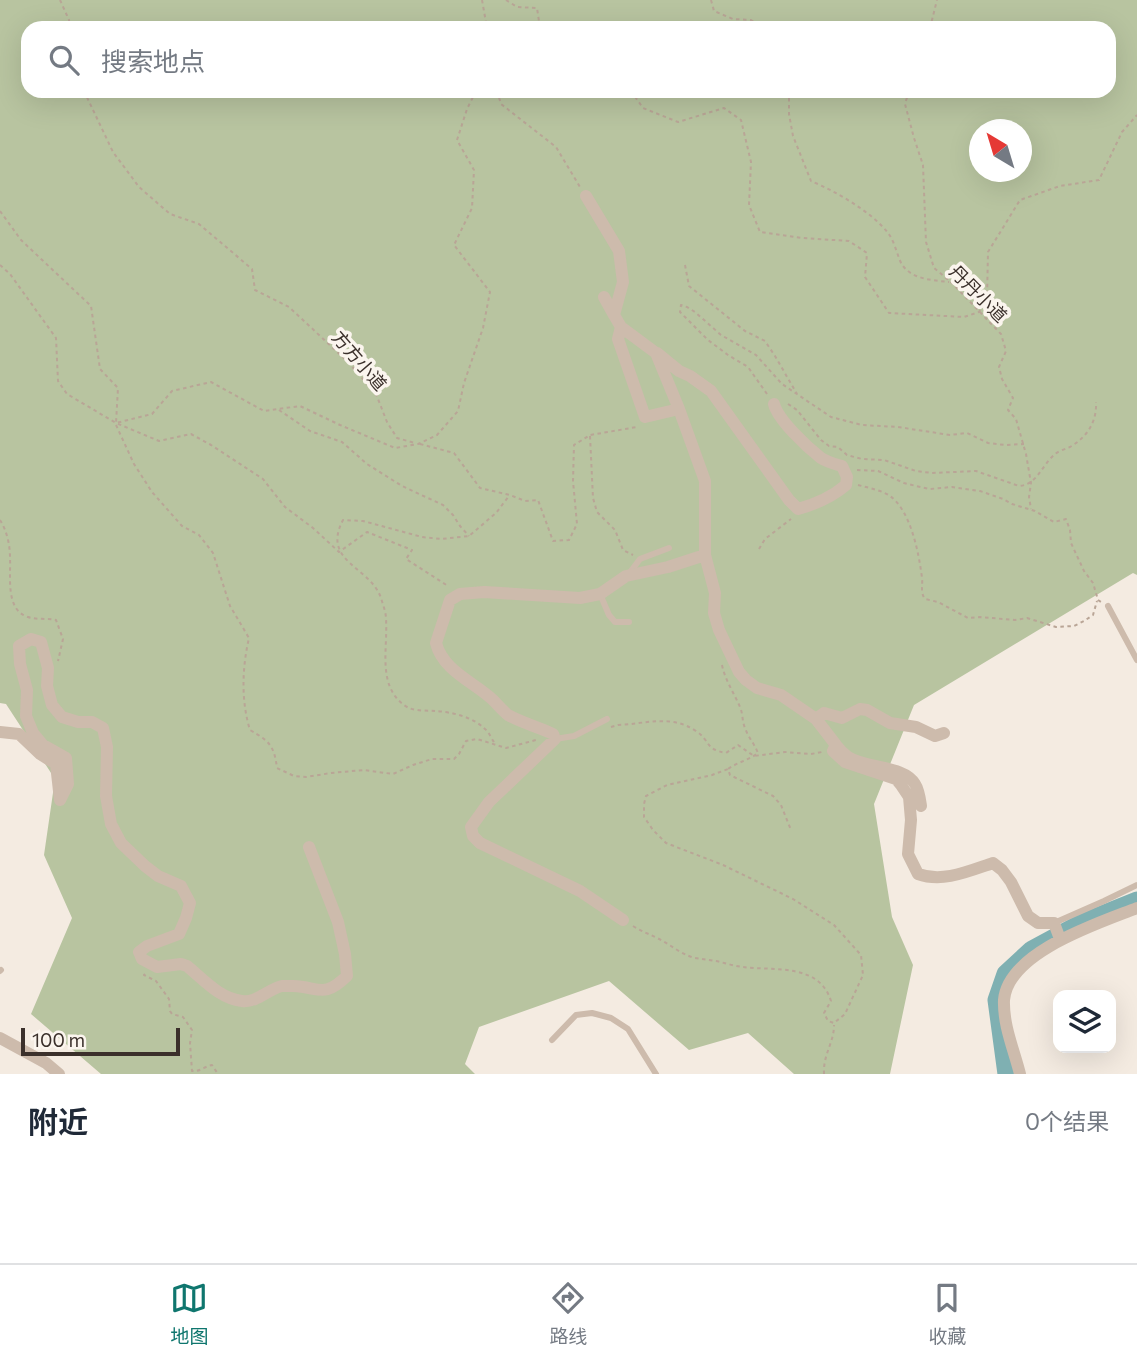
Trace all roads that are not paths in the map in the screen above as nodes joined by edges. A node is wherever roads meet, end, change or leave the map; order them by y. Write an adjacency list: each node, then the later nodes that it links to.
1 (586, 196): 3 (street)
2 (604, 297): 3 (street)
3 (614, 314): 4 (street)
4 (621, 327): 5 (street); 7 (street)
5 (656, 352): 6 (street); 7 (street)
6 (774, 404)
7 (679, 409): 9 (street)
8 (669, 548): 10 (lane)
9 (705, 555): 10 (street); 16 (street)
10 (626, 576): 11 (street)
11 (600, 594): 13 (lane); 19 (street)
12 (1108, 607): 14 (lane)
13 (629, 622)
14 (1137, 660)
15 (607, 719): 19 (lane)
16 (816, 719): 18 (street); 20 (street)
17 (0, 732): 22 (street)
18 (944, 733)
19 (554, 737): 25 (street)
20 (835, 748): 21 (street); 26 (street)
21 (922, 806)
22 (309, 847)
23 (1137, 885): 26 (lane)
24 (1137, 908): 27 (street)
25 (623, 920)
26 (1054, 923): 27 (street)
27 (1060, 939): 32 (street)
28 (0, 1038): 30 (street)
29 (552, 1040): 31 (lane)
30 (59, 1074)
31 (656, 1074)
32 (1020, 1074)

